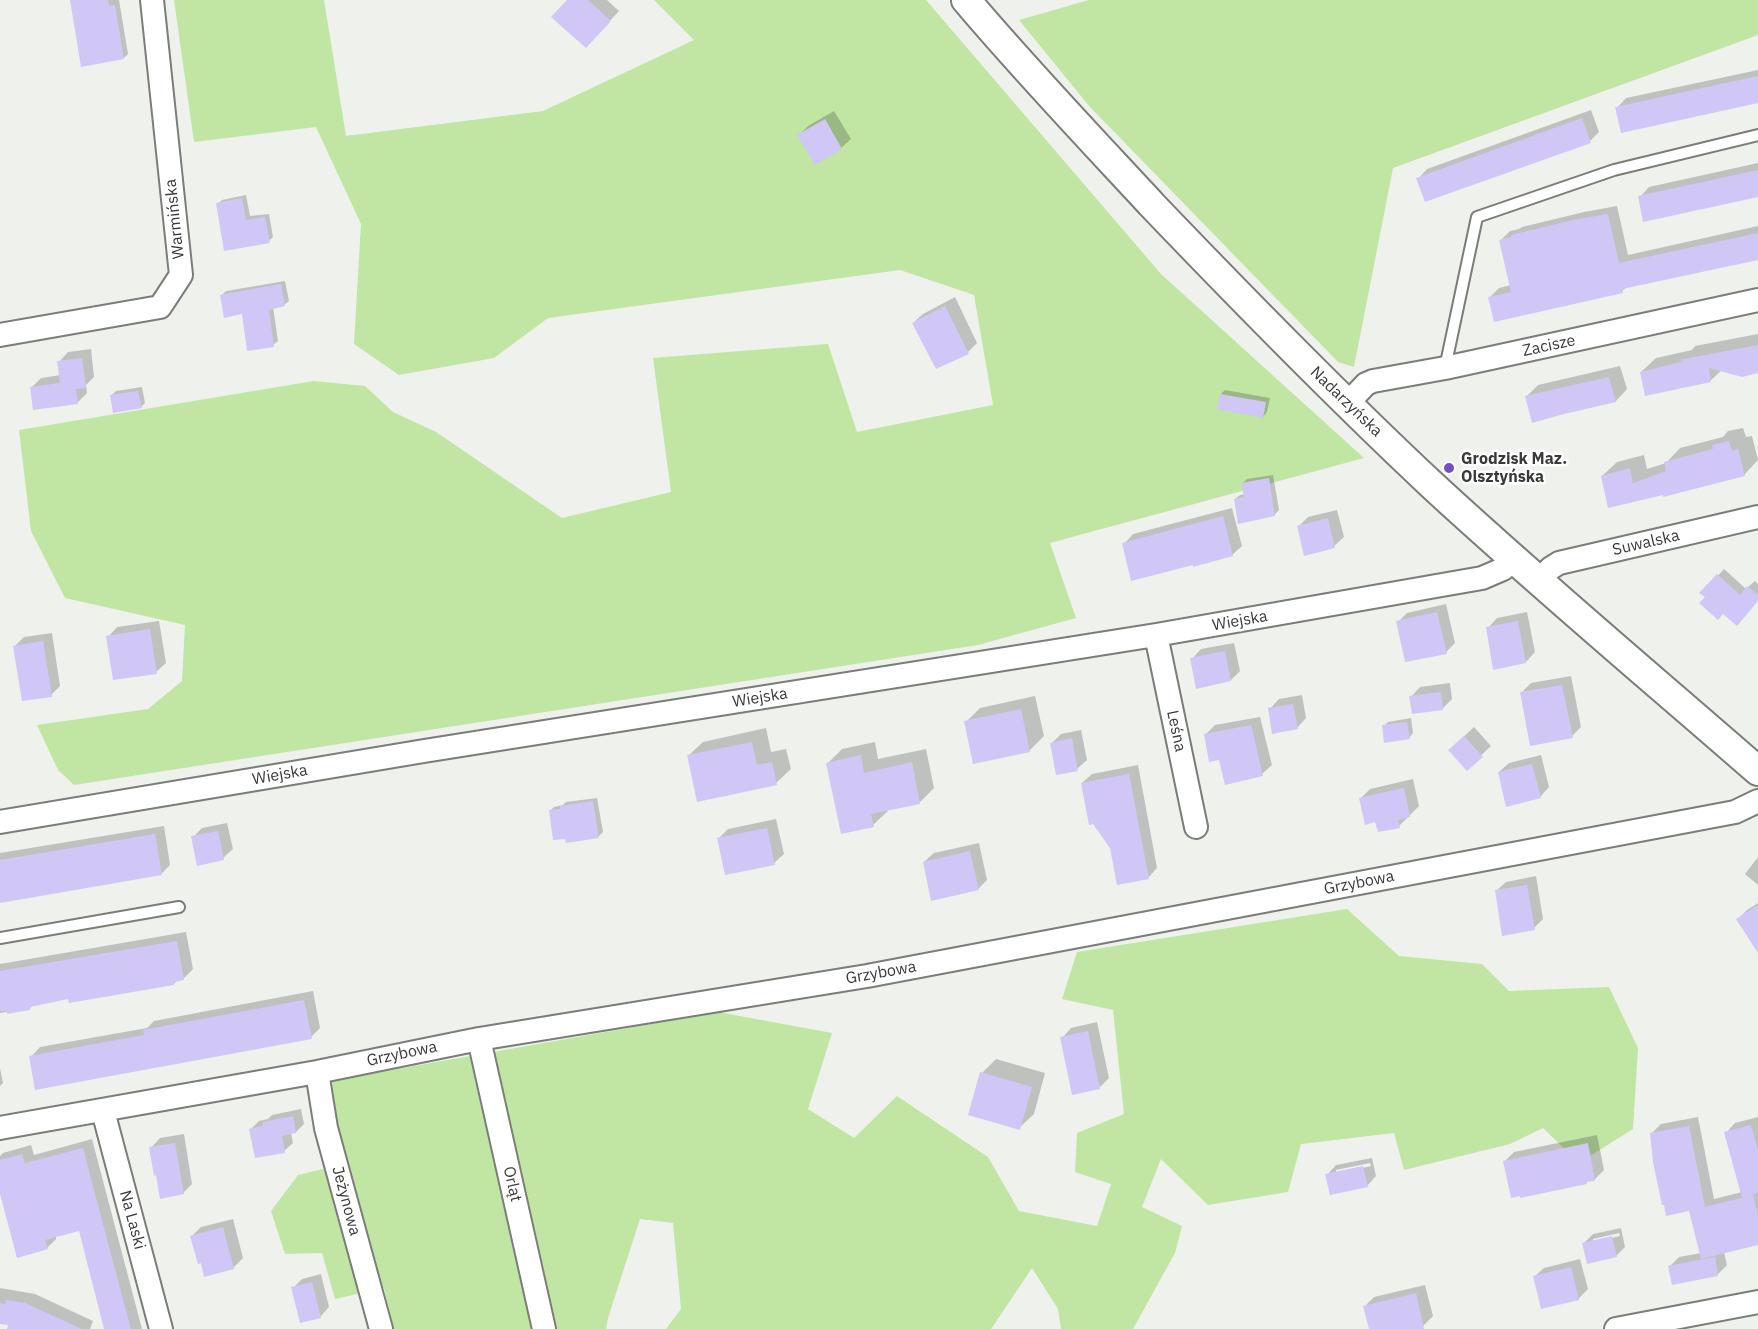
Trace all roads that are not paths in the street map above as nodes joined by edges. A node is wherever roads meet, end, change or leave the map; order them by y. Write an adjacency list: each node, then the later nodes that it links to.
1 (152, 0): 5 (street, Warmińska)
2 (966, 0): 7 (street, Nadarzyńska)
3 (1758, 135): 6 (lane)
4 (1758, 300): 6 (street, Zacisze)
5 (0, 335)
6 (1445, 368): 7 (street, Zacisze)
7 (1347, 404): 9 (street, Nadarzyńska)
8 (1758, 517): 10 (street, Suwalska)
9 (1513, 558): 10 (street, Nadarzyńska); 11 (street, Wiejska)
10 (1539, 580): 12 (street, Nadarzyńska)
11 (1156, 635): 14 (street, Wiejska); 15 (street, Leśna)
12 (1758, 771)
13 (1758, 801): 18 (street, Grzybowa)
14 (0, 822)
15 (1196, 827)
16 (179, 907): 17 (lane)
17 (0, 939)
18 (479, 1039): 19 (street, Grzybowa); 25 (street, Orląt)
19 (317, 1072): 20 (street, Grzybowa); 24 (street, Jeżynowa)
20 (103, 1111): 21 (street, Grzybowa); 23 (street, Na Laski)
21 (0, 1128)
22 (1758, 1302): 26 (street)
23 (161, 1329)
24 (381, 1329)
25 (544, 1329)
26 (1616, 1329)

